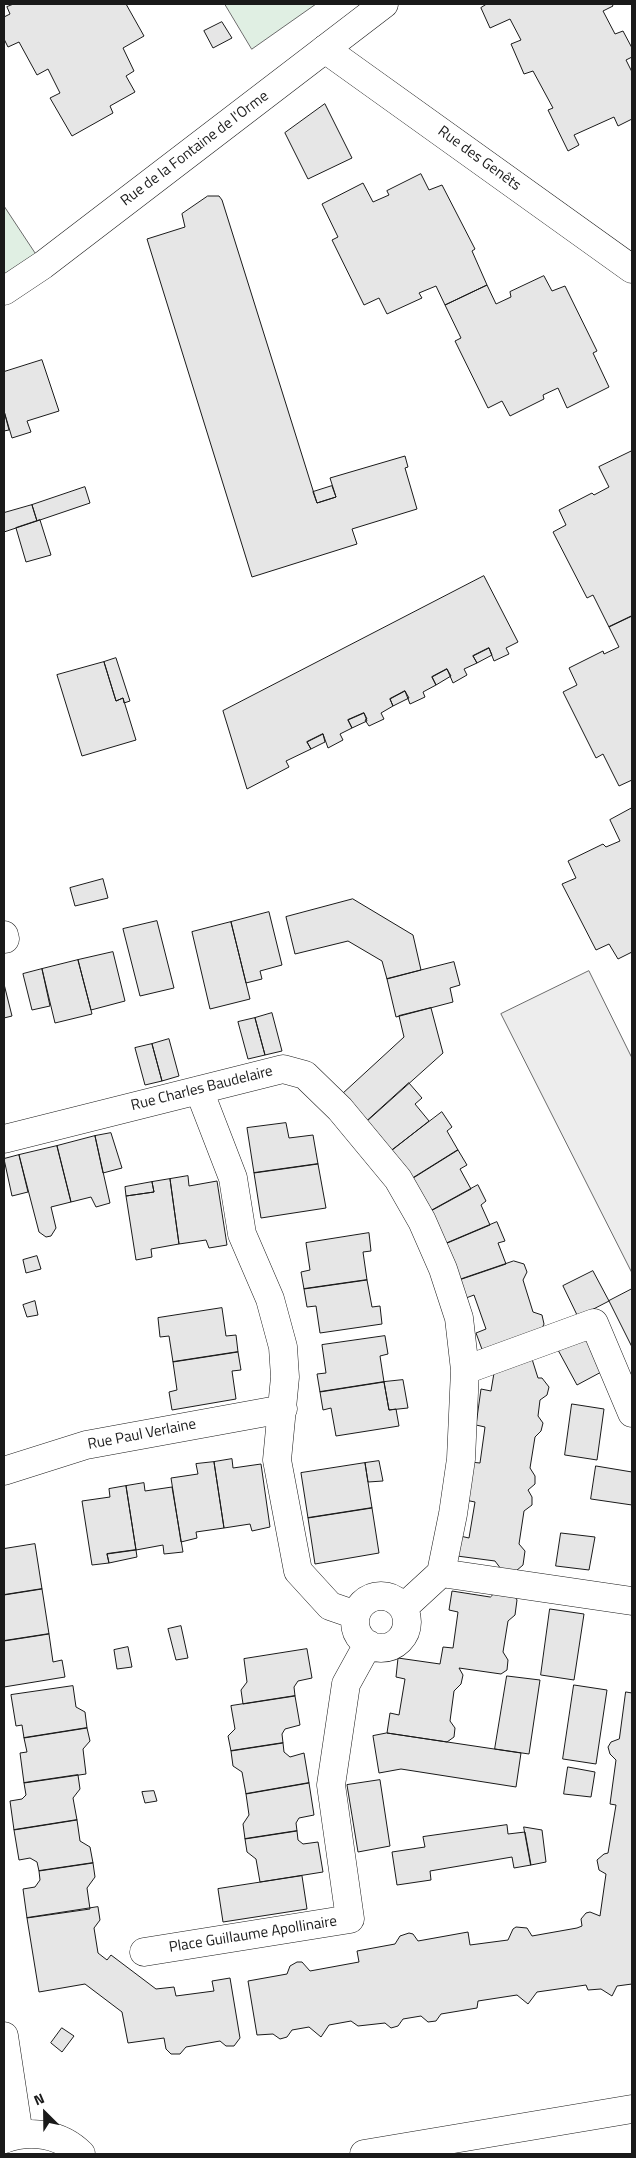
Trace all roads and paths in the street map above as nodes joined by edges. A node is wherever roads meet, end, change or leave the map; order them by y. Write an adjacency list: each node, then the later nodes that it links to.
1 (384, 4): 2 (street, Rue de la Fontaine de l'Orme)
2 (325, 49): 3 (street, Rue des Genêts); 4 (street, Rue de la Fontaine de l'Orme)
3 (632, 268)
4 (4, 291)
5 (199, 1090): 6 (street, Rue Charles Baudelaire); 7 (street, Rue Charles Baudelaire); 8 (street)
6 (4, 1140)
7 (465, 1370): 9 (street); 11 (street, Rue Charles Baudelaire)
8 (283, 1409): 10 (street, Rue Paul Verlaine); 14 (street)
9 (632, 1413)
10 (4, 1471)
11 (441, 1573): 12 (street); 13 (street)
12 (632, 1601)
13 (403, 1608): 14 (street); 15 (street)
14 (356, 1615): 15 (street)
15 (368, 1644): 16 (street, Place Guillaume Apollinaire)
16 (144, 1952)
17 (4, 2036): 19 (street)
18 (632, 2109): 21 (street)
19 (12, 2137): 20 (street)
20 (82, 2154)
21 (364, 2154)

